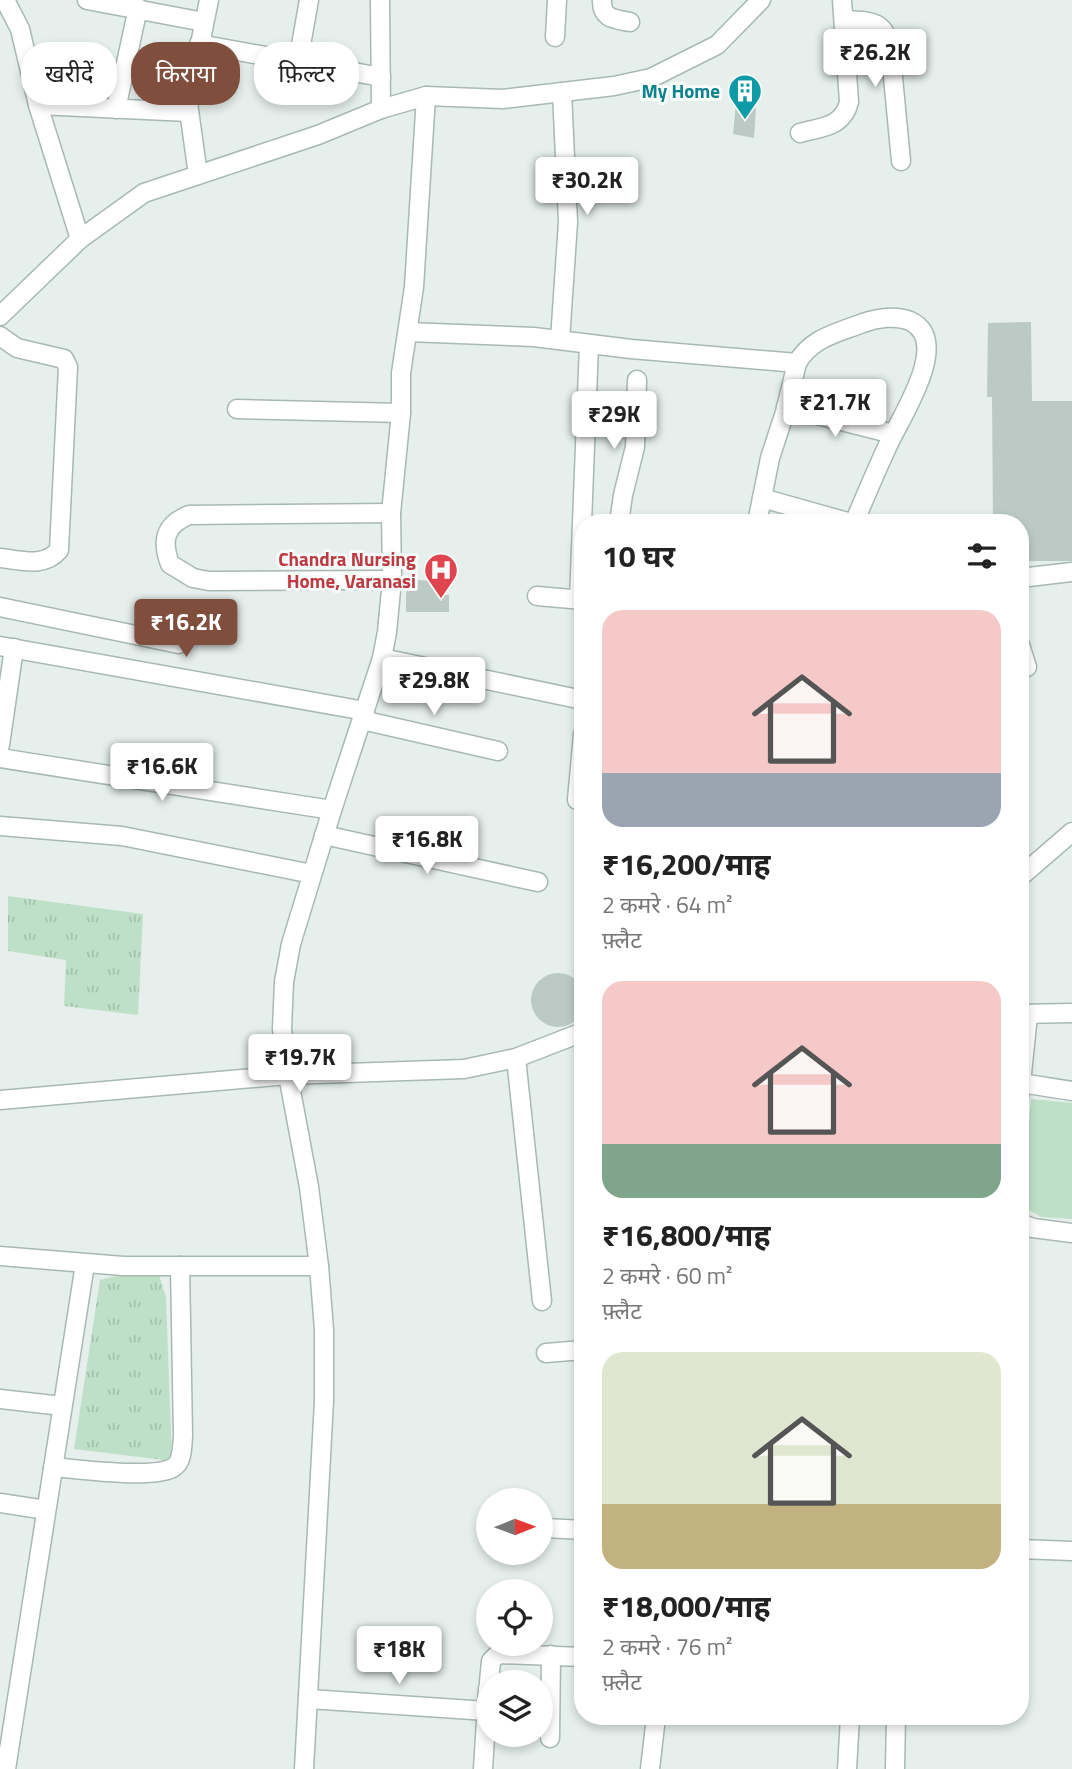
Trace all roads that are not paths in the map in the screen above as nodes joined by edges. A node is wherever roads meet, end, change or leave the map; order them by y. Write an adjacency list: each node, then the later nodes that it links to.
1 (5, 0): 16 (street)
2 (87, 0): 11 (street)
3 (209, 0): 13 (street)
4 (309, 0): 18 (street)
5 (380, 0): 20 (street)
6 (557, 0): 15 (street)
7 (602, 0): 14 (street)
8 (761, 0): 21 (street)
9 (842, 0): 12 (street)
10 (161, 6): 11 (street); 13 (street)
11 (138, 8): 25 (street)
12 (844, 20): 28 (street); 29 (street)
13 (204, 22): 17 (street)
14 (630, 22)
15 (555, 37)
16 (23, 42)
17 (199, 42)
18 (302, 42)
19 (359, 73): 20 (street)
20 (381, 77): 26 (street)
21 (562, 92): 22 (street); 35 (street)
22 (426, 96): 26 (street); 33 (street)
23 (38, 105): 25 (street); 31 (street)
24 (188, 105): 27 (street)
25 (116, 109): 27 (street)
26 (382, 109): 30 (street)
27 (189, 112): 30 (street)
28 (800, 132)
29 (901, 161)
30 (198, 175): 31 (street)
31 (80, 239): 32 (street)
32 (0, 316)
33 (408, 332): 35 (street); 41 (street)
34 (0, 337): 50 (street)
35 (560, 340): 36 (street)
36 (589, 344): 37 (street); 45 (street)
37 (797, 363): 39 (street); 42 (street)
38 (637, 380): 46 (street)
39 (786, 407): 42 (street); 43 (street)
40 (237, 410): 41 (street)
41 (401, 413): 44 (street)
42 (893, 434): 49 (street)
43 (762, 498): 47 (street); 48 (street)
44 (391, 513): 53 (street); 53 (street)
45 (584, 514)
46 (621, 514)
47 (759, 514)
48 (820, 514)
49 (857, 514)
50 (0, 558)
51 (1072, 572): 52 (street)
52 (1029, 577)
53 (392, 580): 59 (street)
54 (537, 596): 55 (street)
55 (574, 599)
56 (0, 607): 57 (street)
57 (179, 644)
58 (7, 647): 61 (street); 62 (street)
59 (382, 658): 60 (street); 61 (street)
60 (574, 698)
61 (363, 716): 63 (street); 65 (street)
62 (0, 745)
63 (499, 751)
64 (0, 758): 65 (street)
65 (332, 810): 68 (street)
66 (0, 825): 70 (street)
67 (1072, 832): 69 (street)
68 (324, 835): 70 (street); 71 (street)
69 (1029, 869)
70 (312, 874): 76 (street)
71 (537, 882)
72 (1072, 1013): 73 (street)
73 (1029, 1014)
74 (574, 1035): 75 (street)
75 (516, 1058): 76 (street); 86 (street)
76 (288, 1075): 79 (street); 85 (street)
77 (1029, 1088): 78 (street)
78 (1072, 1091)
79 (0, 1101)
80 (1029, 1226): 81 (street)
81 (1072, 1233)
82 (0, 1256): 83 (street)
83 (85, 1264): 84 (street); 90 (street)
84 (180, 1266): 85 (street); 91 (street)
85 (319, 1266): 100 (street)
86 (542, 1301)
87 (574, 1351): 88 (street)
88 (546, 1353)
89 (0, 1399): 90 (street)
90 (62, 1406): 91 (street)
91 (53, 1467): 93 (street)
92 (0, 1503): 93 (street)
93 (46, 1510): 106 (street)
94 (553, 1528): 95 (street)
95 (574, 1530)
96 (1029, 1549): 97 (street)
97 (1072, 1551)
98 (553, 1655): 99 (street)
99 (574, 1656)
100 (309, 1699): 101 (street); 107 (street)
101 (476, 1710)
102 (655, 1725): 109 (street)
103 (850, 1725): 110 (street)
104 (896, 1725): 111 (street)
105 (485, 1747): 108 (street)
106 (6, 1769)
107 (304, 1769)
108 (483, 1769)
109 (650, 1769)
110 (847, 1769)
111 (895, 1769)

